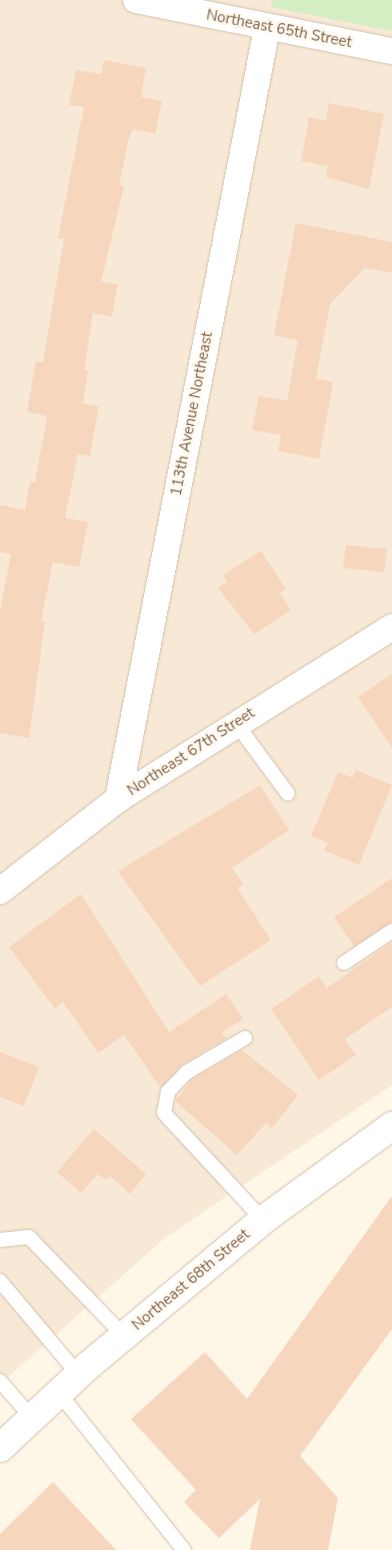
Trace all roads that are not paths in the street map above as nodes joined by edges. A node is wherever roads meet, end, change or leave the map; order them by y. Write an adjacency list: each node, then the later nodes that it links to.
1 (136, 0): 2 (street, Northeast 65th Street)
2 (266, 28): 3 (street, Northeast 65th Street); 7 (street, 113th Avenue Northeast)
3 (392, 51)
4 (392, 627): 5 (street, Northeast 67th Street)
5 (235, 722): 6 (lane); 7 (street, Northeast 67th Street)
6 (288, 794)
7 (118, 799): 8 (street, Northeast 67th Street)
8 (0, 891)
9 (392, 931): 10 (lane)
10 (344, 962)
11 (245, 1038): 13 (lane)
12 (392, 1126): 13 (main road, Northeast 68th Street)
13 (263, 1220): 16 (main road, Northeast 68th Street)
14 (0, 1240): 16 (lane)
15 (0, 1281): 18 (lane)
16 (124, 1336): 18 (main road, Northeast 68th Street)
17 (0, 1381): 19 (lane)
18 (69, 1384): 19 (main road, Northeast 68th Street); 21 (lane)
19 (32, 1418): 20 (main road, Northeast 68th Street)
20 (0, 1448)
21 (184, 1550)

